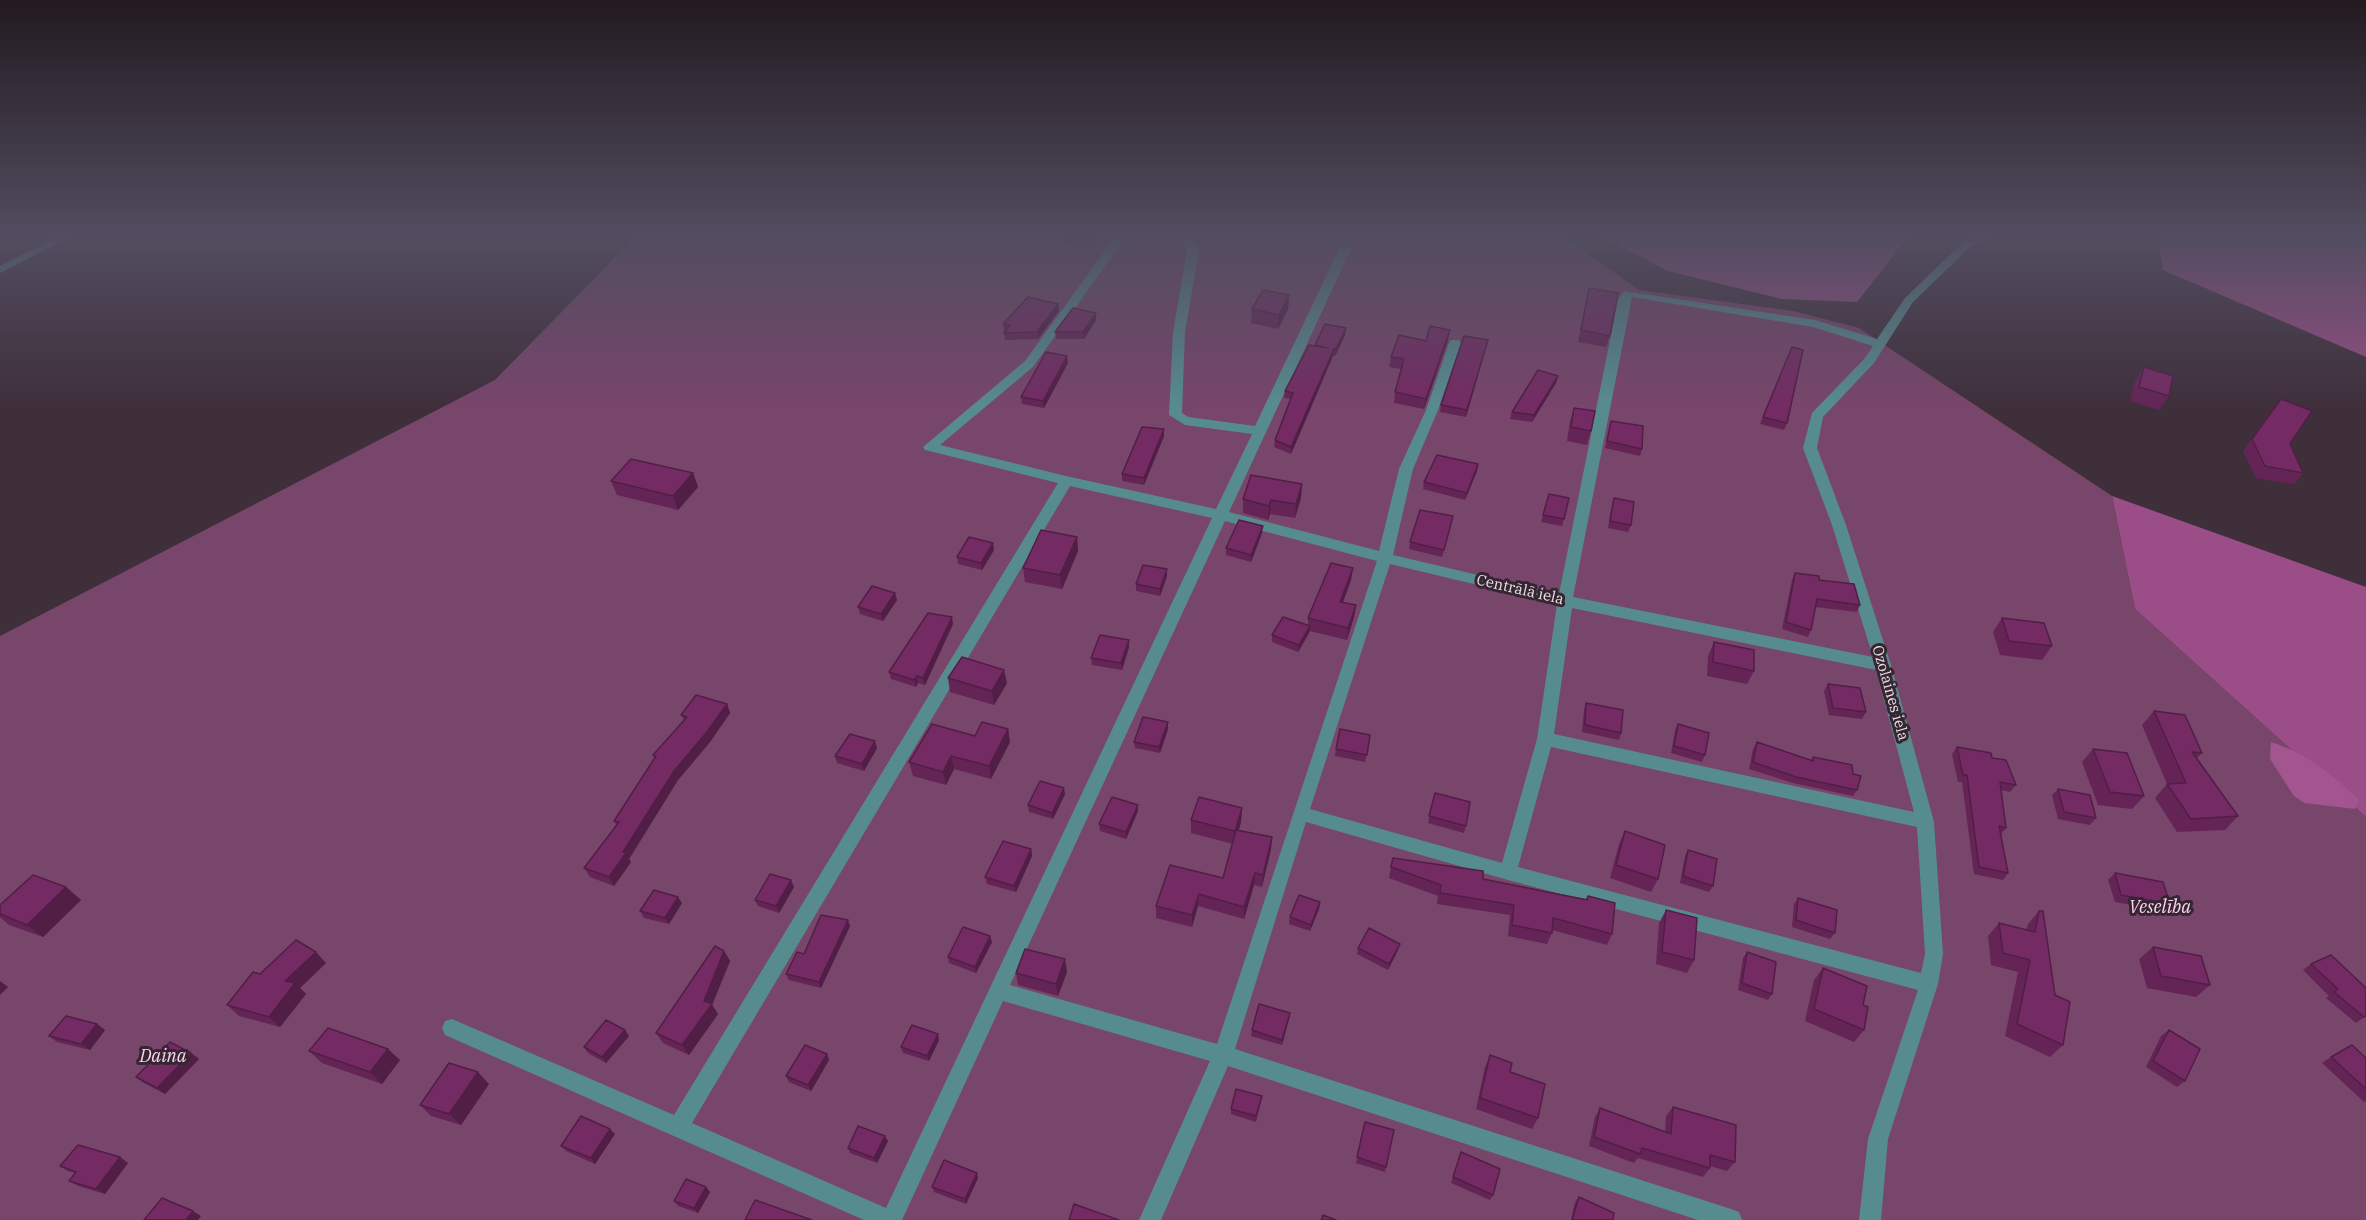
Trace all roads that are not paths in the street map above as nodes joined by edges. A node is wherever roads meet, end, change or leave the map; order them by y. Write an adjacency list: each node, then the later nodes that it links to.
1 (1079, 294): 10 (street, Centrālā iela)
2 (1186, 294): 9 (street)
3 (1324, 294): 9 (street)
4 (1628, 294): 13 (street)
5 (1634, 294): 8 (street)
6 (1915, 294): 8 (street, Ozolaines iela)
7 (1455, 343): 12 (street)
8 (1880, 344): 14 (street, Ozolaines iela)
9 (1259, 431): 11 (street)
10 (1066, 481): 11 (street, Centrālā iela); 23 (street)
11 (1222, 515): 12 (street, Centrālā iela); 20 (street)
12 (1385, 558): 13 (street, Centrālā iela); 16 (street)
13 (1565, 601): 14 (street, Centrālā iela); 15 (street)
14 (1883, 665): 17 (street, Ozolaines iela)
15 (1545, 739): 17 (street); 18 (street)
16 (1300, 813): 18 (street); 22 (street)
17 (1925, 822): 19 (street, Ozolaines iela)
18 (1508, 872): 19 (street)
19 (1929, 984): 27 (street, Ozolaines iela)
20 (999, 991): 22 (street); 24 (street)
21 (452, 1028): 23 (street)
22 (1223, 1055): 25 (street); 26 (street)
23 (679, 1126): 24 (street)
24 (890, 1220)
25 (1150, 1220)
26 (1731, 1220)
27 (1870, 1220)

